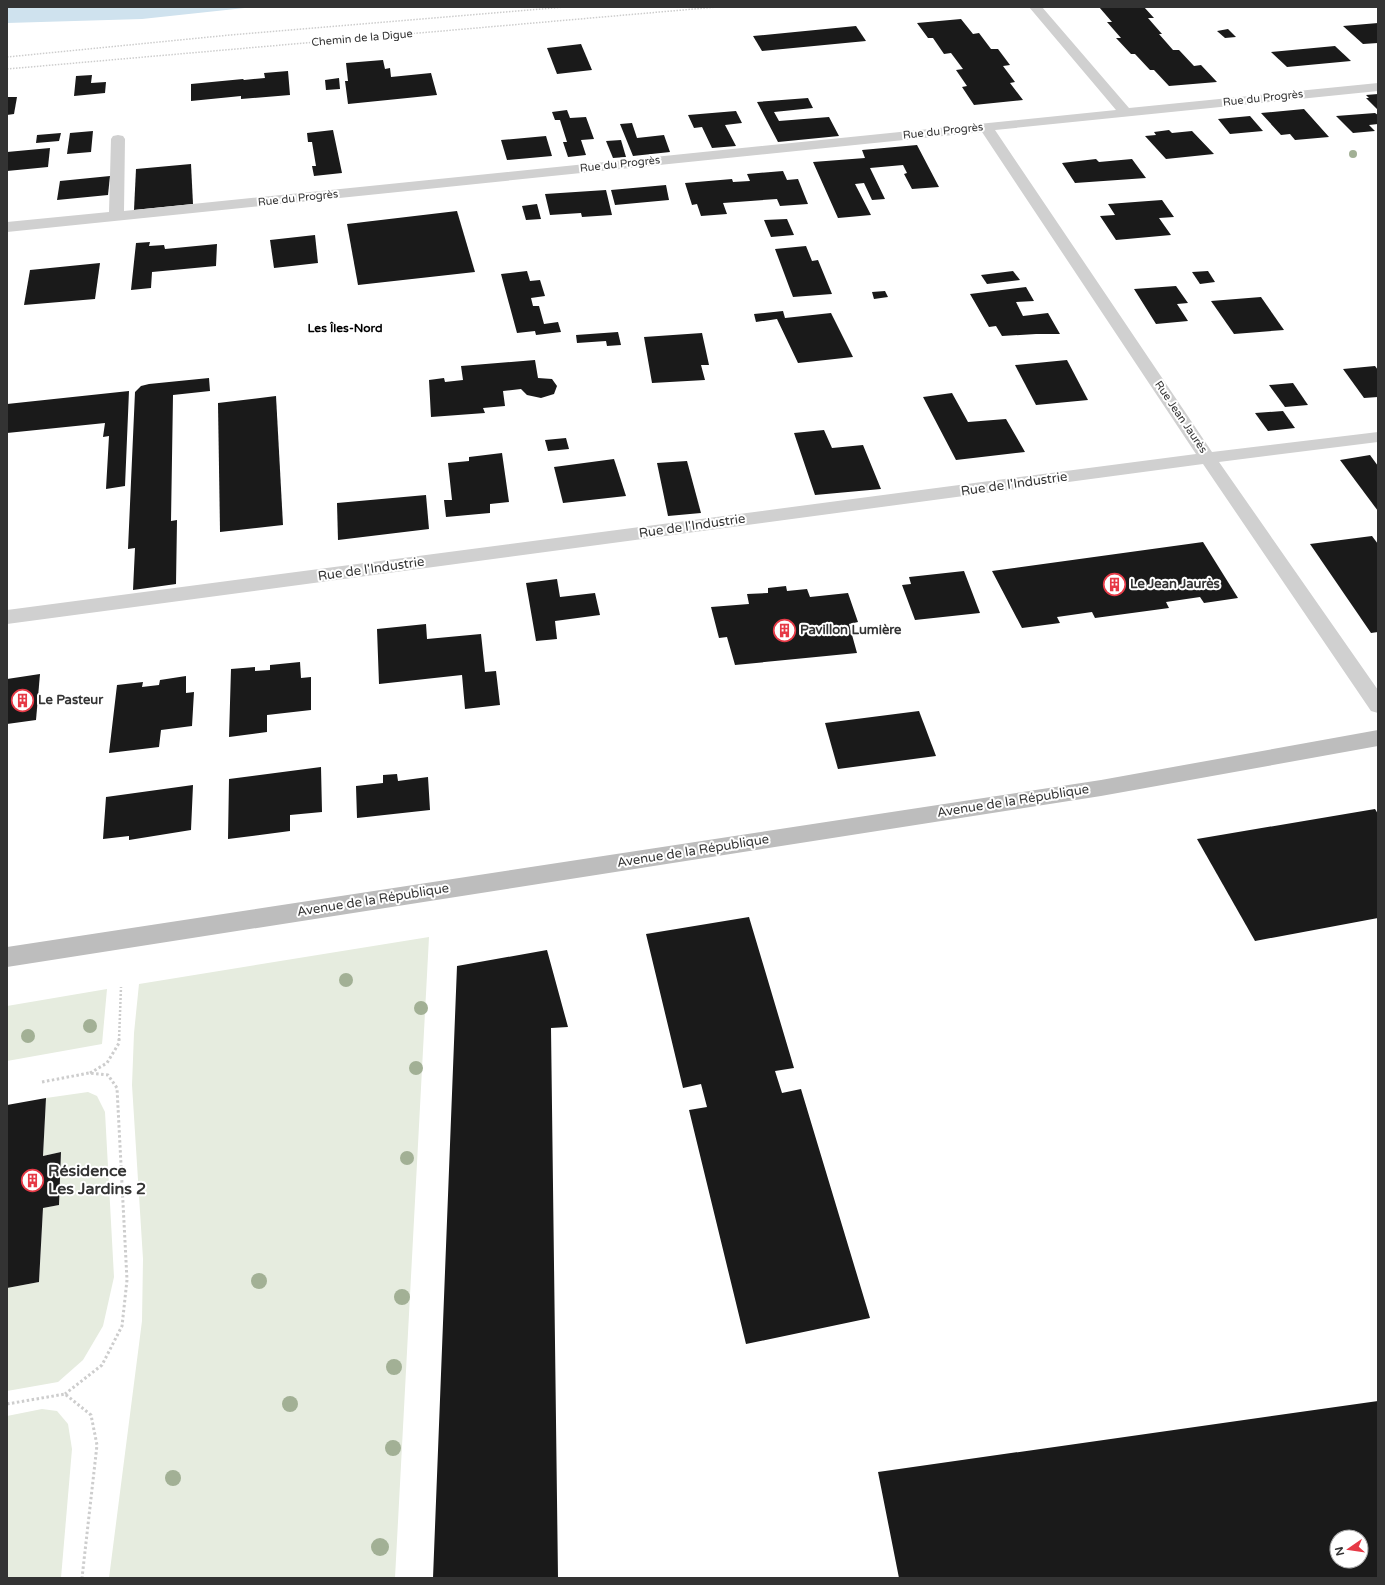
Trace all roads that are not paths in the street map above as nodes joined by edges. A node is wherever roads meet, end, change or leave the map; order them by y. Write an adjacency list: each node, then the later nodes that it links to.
1 (1035, 7): 3 (street)
2 (1378, 87): 3 (street, Rue du Progrès)
3 (1125, 112): 4 (street, Rue du Progrès)
4 (985, 126): 6 (street, Rue du Progrès); 9 (street, Rue Jean Jaurès)
5 (118, 139): 6 (street)
6 (116, 217): 7 (street, Rue du Progrès)
7 (7, 227)
8 (1378, 437): 9 (street, Rue de l'Industrie)
9 (1208, 458): 10 (street, Rue de l'Industrie); 11 (street, Rue Jean Jaurès)
10 (7, 617)
11 (1378, 706)
12 (1378, 738): 13 (street, Avenue de la République)
13 (7, 957)

